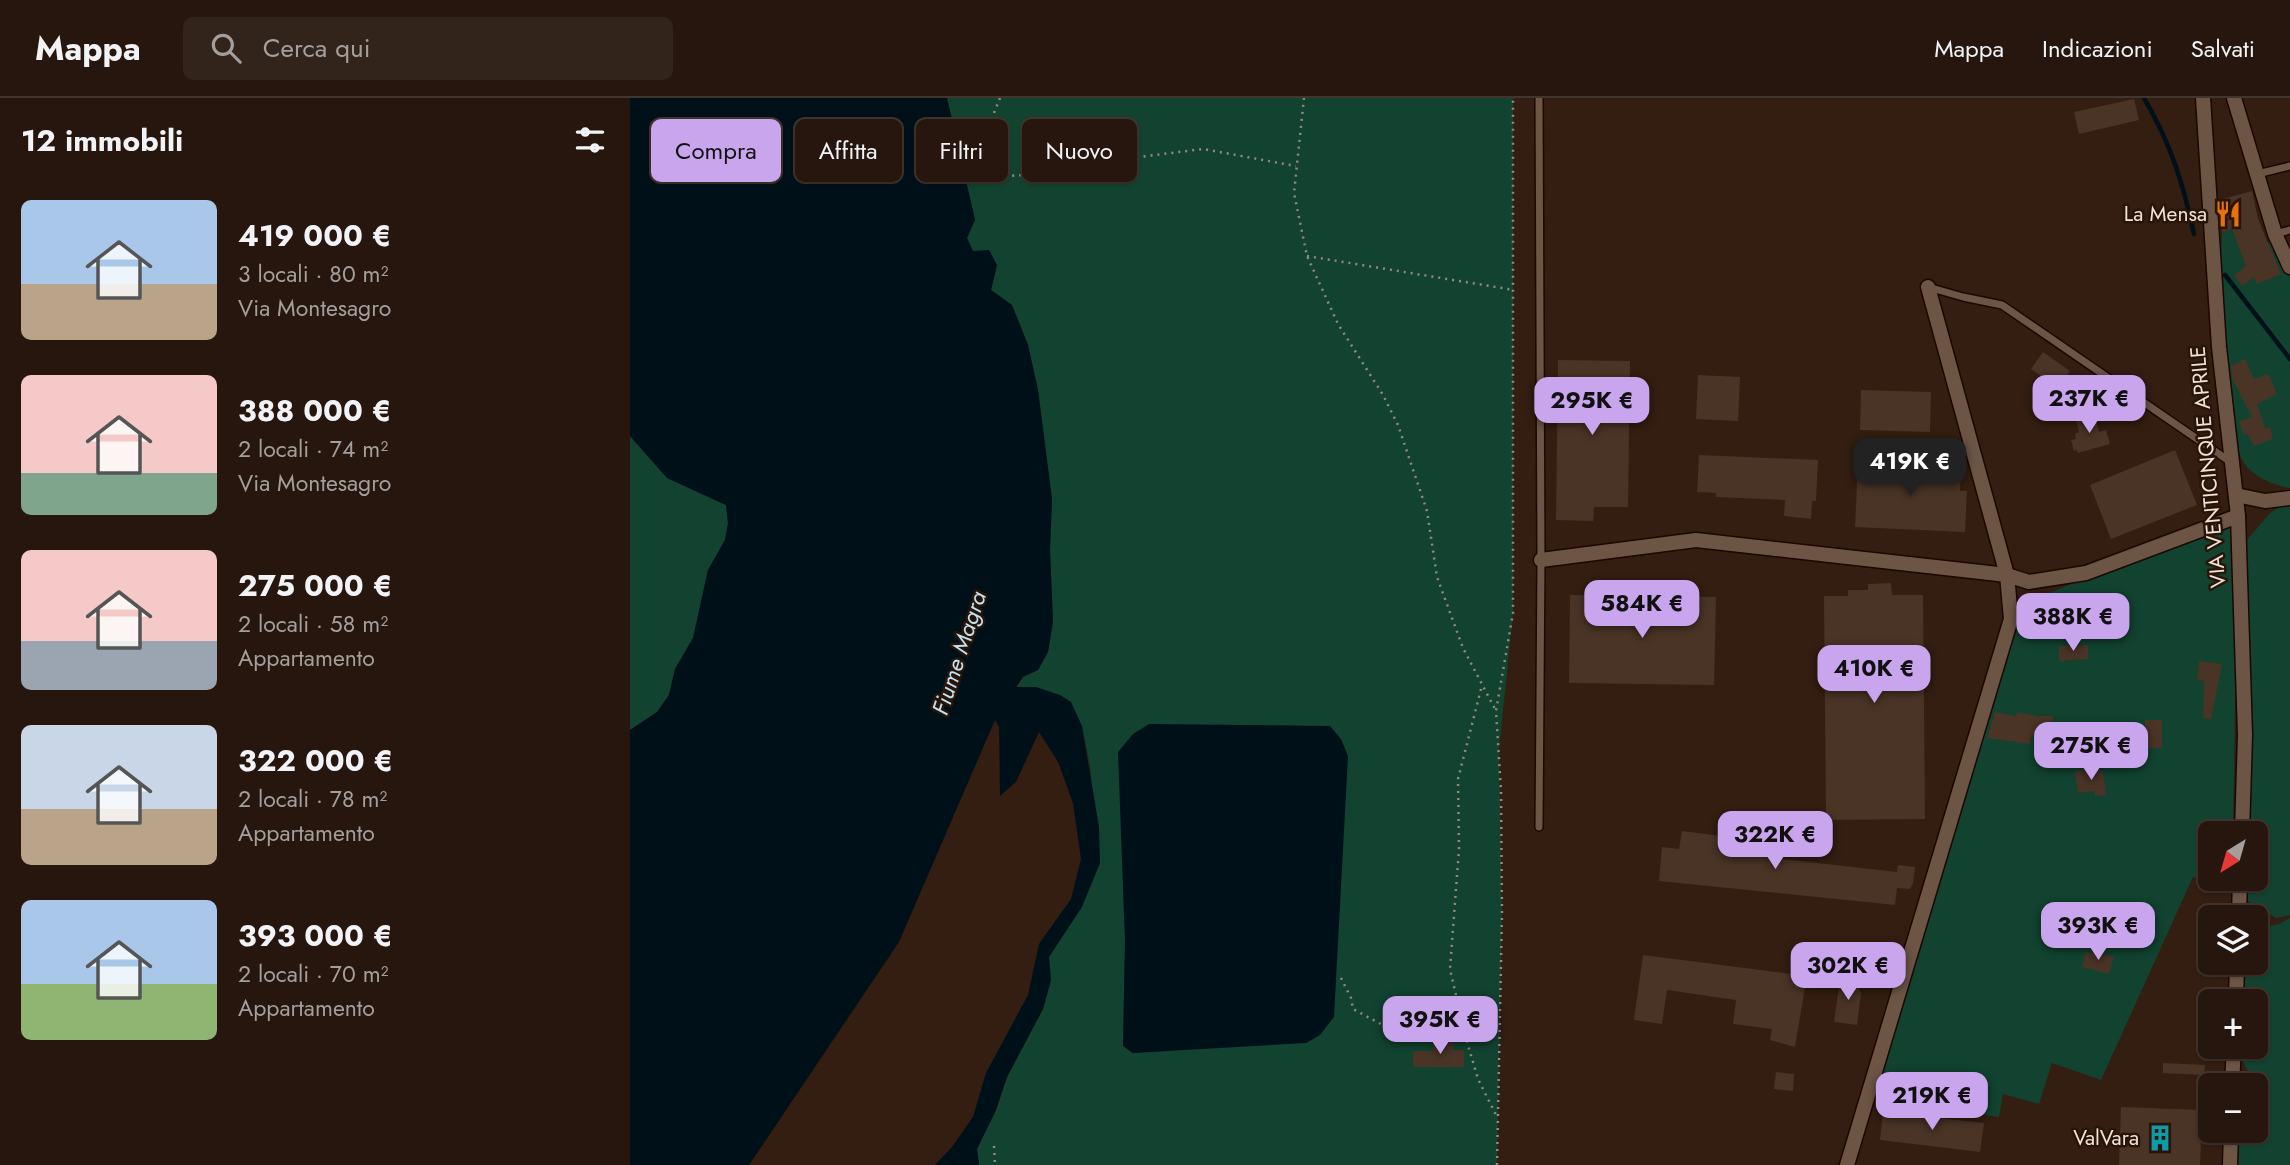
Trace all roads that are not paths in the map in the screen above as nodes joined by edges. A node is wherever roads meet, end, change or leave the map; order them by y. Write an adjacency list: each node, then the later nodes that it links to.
1 (1539, 98): 14 (lane)
2 (2203, 98): 10 (street, VIA VENTICINQUE APRILE)
3 (2234, 98): 5 (street)
4 (2290, 166): 5 (lane)
5 (2256, 174): 7 (street)
6 (2290, 230): 7 (lane)
7 (2275, 234): 8 (street)
8 (2290, 267)
9 (1928, 287): 10 (lane); 15 (street)
10 (2233, 463): 11 (street, VIA VENTICINQUE APRILE)
11 (2236, 495): 12 (street); 13 (street, VIA VENTICINQUE APRILE)
12 (2290, 498)
13 (2238, 516): 15 (street); 16 (street, VIA VENTICINQUE APRILE)
14 (1541, 560): 15 (street); 17 (lane)
15 (2007, 576): 19 (street)
16 (2242, 821)
17 (1539, 827)
18 (2231, 1143): 20 (street)
19 (1847, 1165)
20 (2230, 1165)

